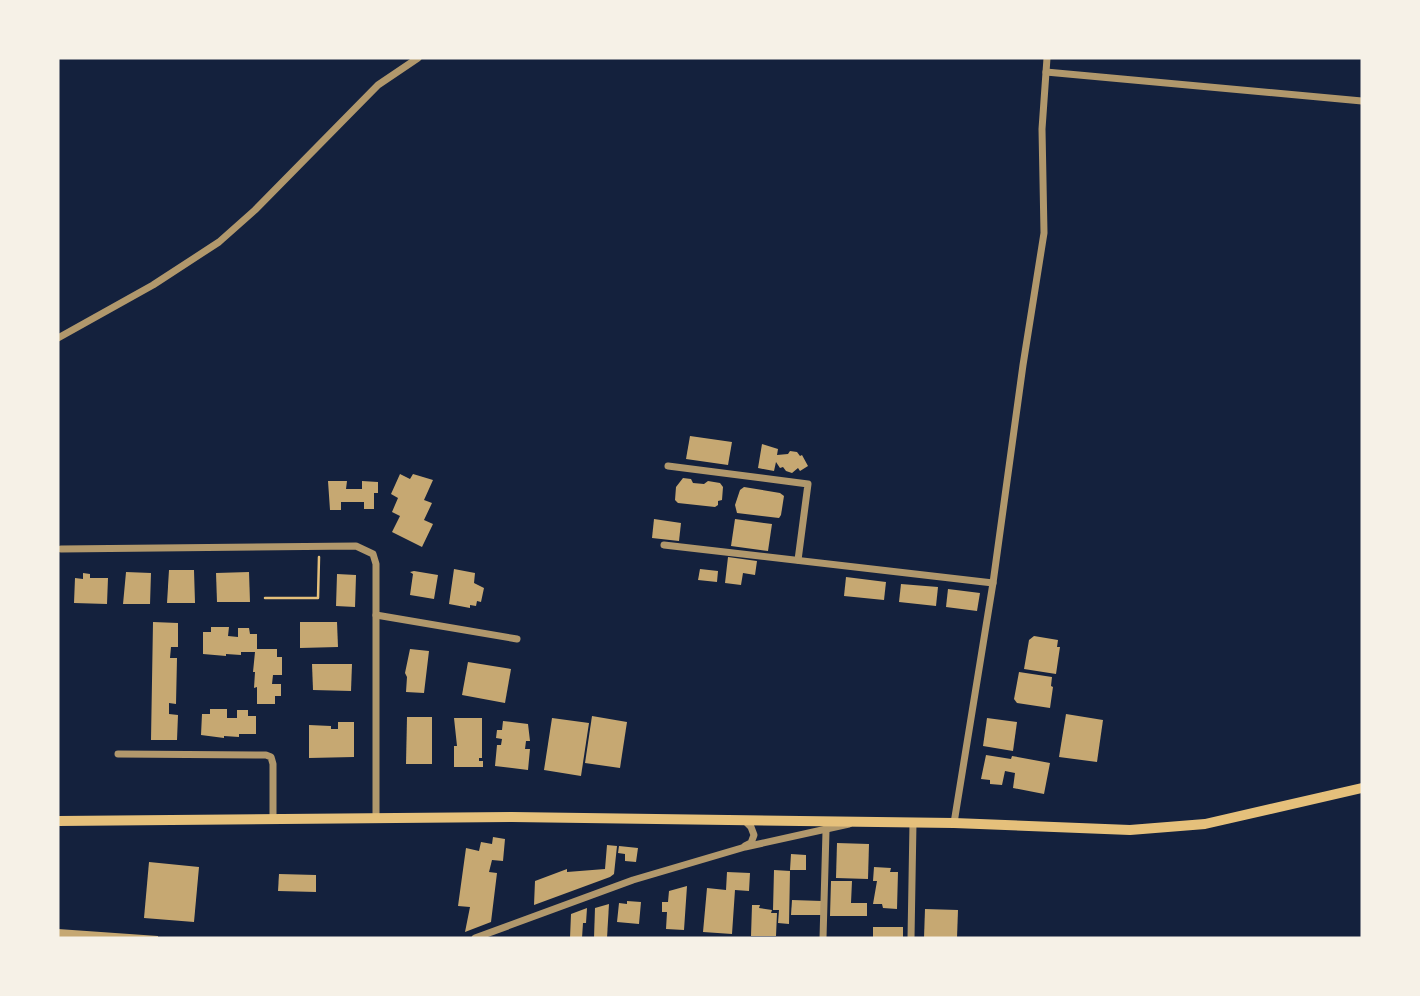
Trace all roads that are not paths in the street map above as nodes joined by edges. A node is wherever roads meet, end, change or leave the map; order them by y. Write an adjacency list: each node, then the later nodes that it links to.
1 (418, 58): 5 (street)
2 (1047, 58): 3 (street)
3 (1046, 72): 4 (street); 10 (street)
4 (1362, 100)
5 (58, 338)
6 (668, 466): 9 (street)
7 (664, 545): 9 (street)
8 (61, 549): 11 (street)
9 (798, 560): 10 (street)
10 (993, 583): 21 (street)
11 (376, 615): 12 (street); 16 (street)
12 (517, 639)
13 (118, 754): 15 (street)
14 (1362, 788): 21 (main road)
15 (273, 818): 16 (main road); 18 (main road)
16 (376, 818): 17 (main road)
17 (743, 820): 19 (main road); 23 (street)
18 (58, 821)
19 (855, 823): 20 (main road); 22 (street)
20 (913, 823): 21 (main road); 26 (street)
21 (954, 823)
22 (825, 831): 23 (street); 25 (street)
23 (745, 847): 24 (street)
24 (475, 938)
25 (823, 938)
26 (911, 938)

